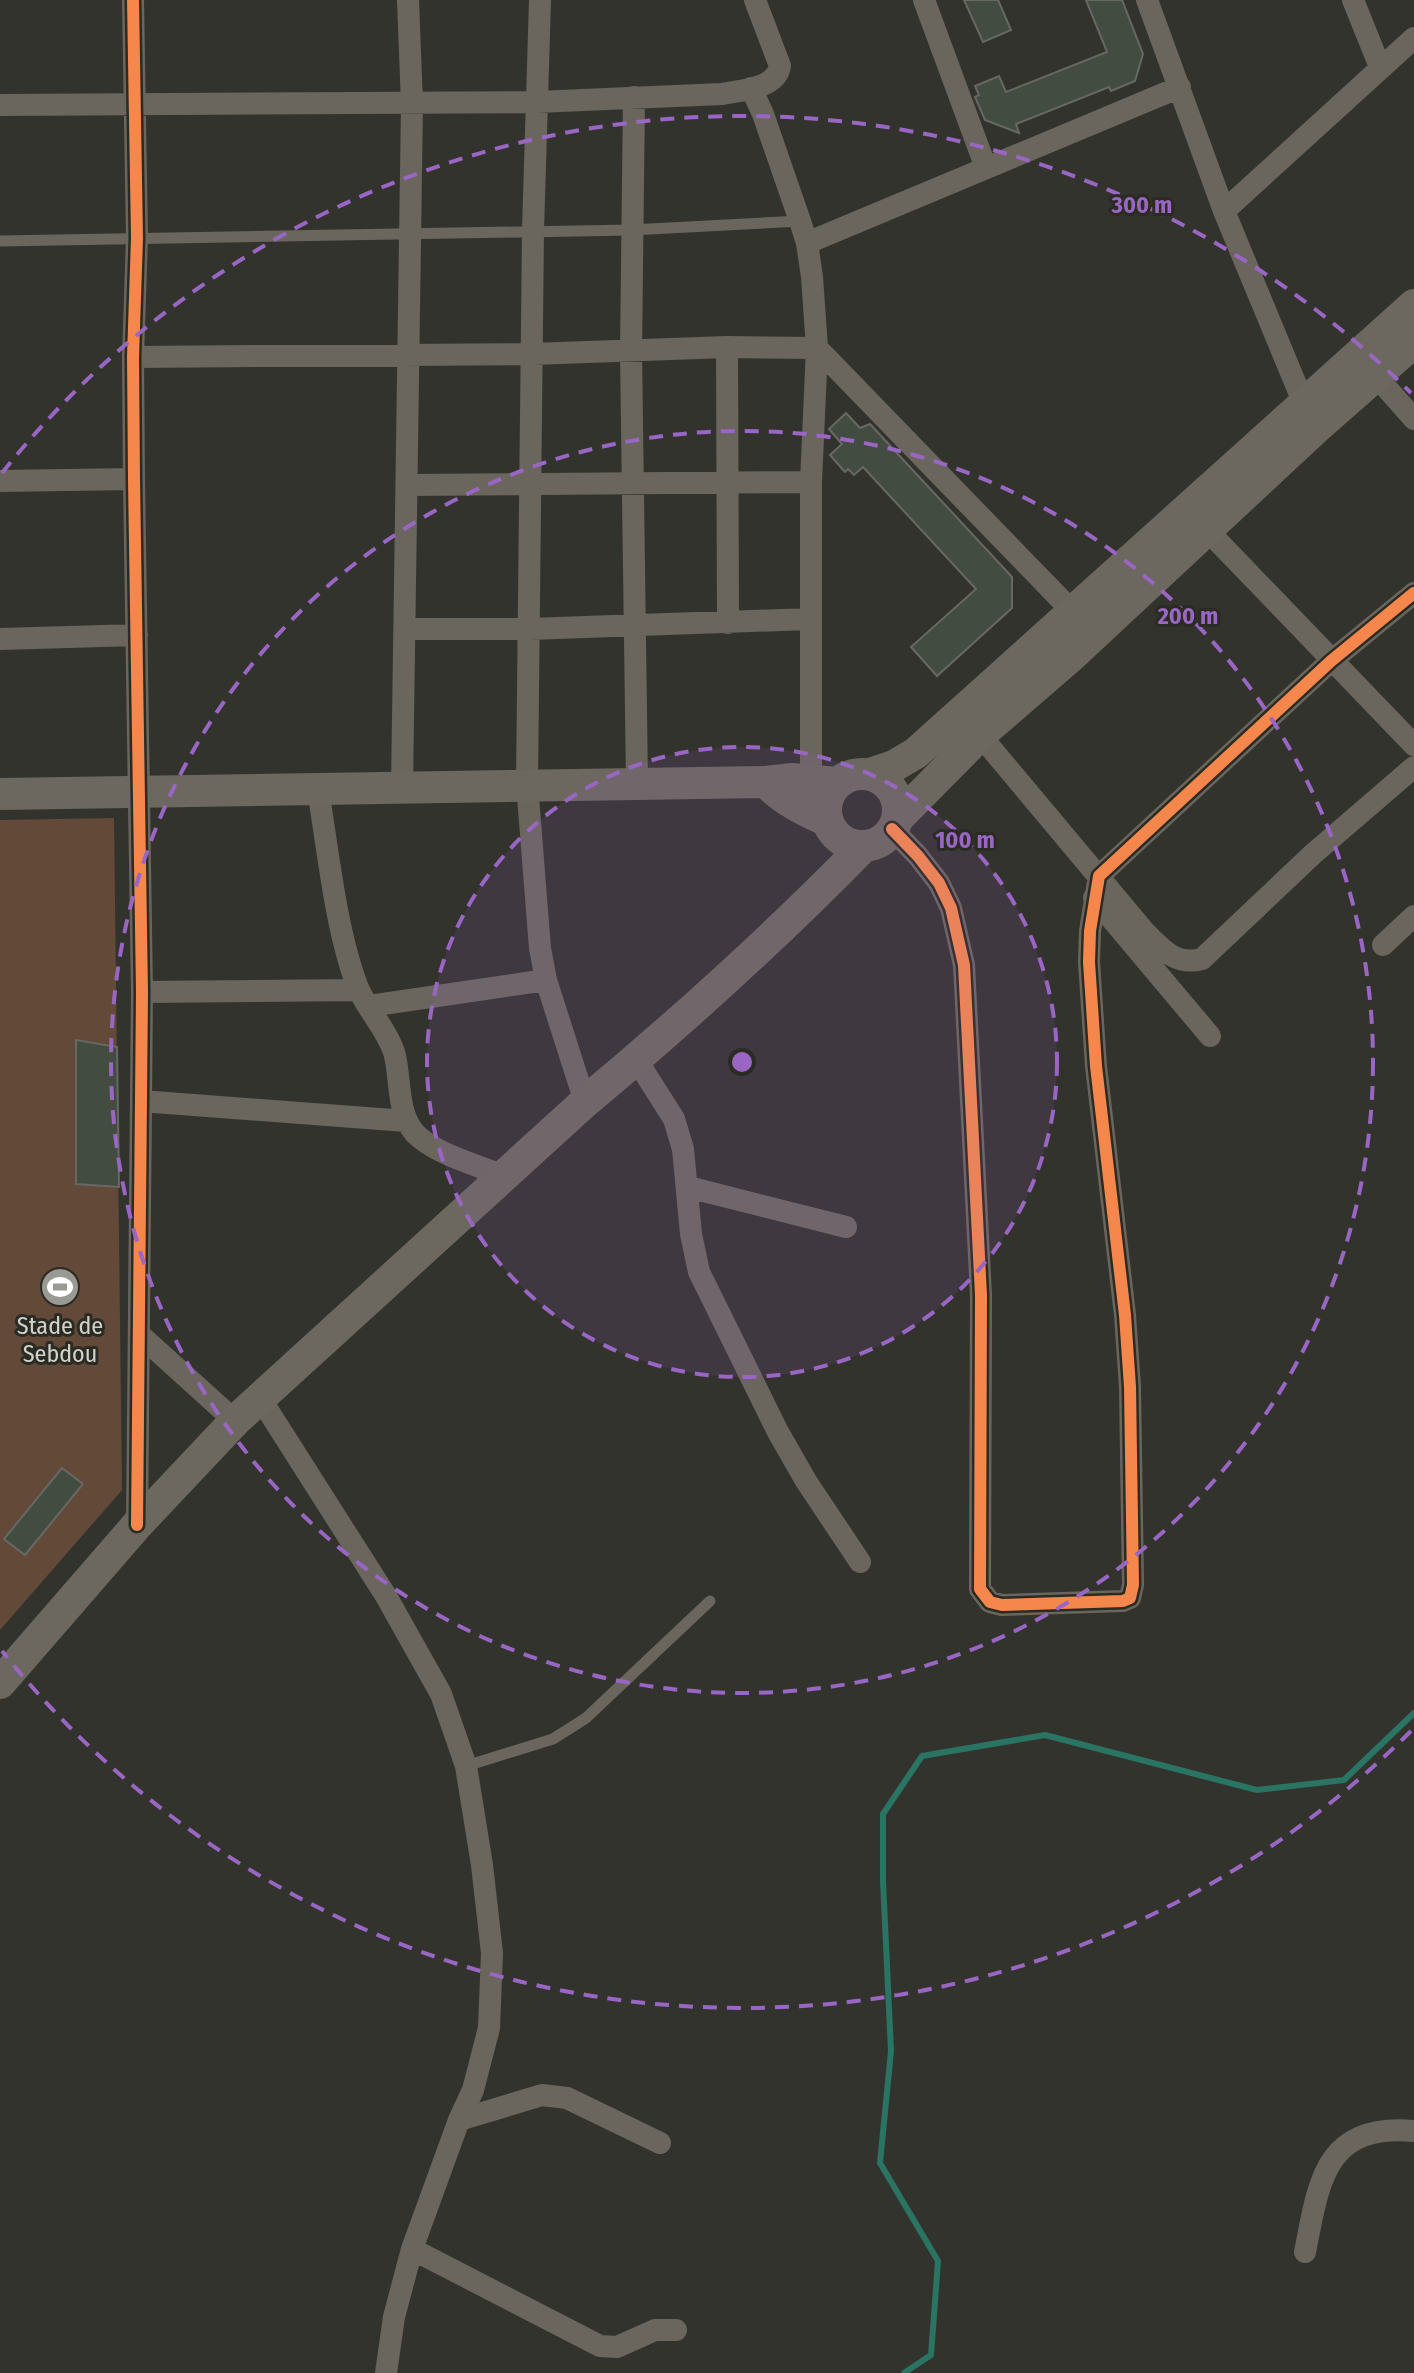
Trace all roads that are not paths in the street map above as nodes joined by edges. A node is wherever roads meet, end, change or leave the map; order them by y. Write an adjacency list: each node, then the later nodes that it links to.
1 (133, 0): 16 (street)
2 (408, 0): 14 (street)
3 (540, 0): 13 (street)
4 (755, 0): 11 (street)
5 (924, 0): 17 (street)
6 (1147, 0): 10 (street)
7 (1353, 0): 9 (street)
8 (1414, 38): 9 (street)
9 (1380, 67): 18 (street)
10 (1180, 87): 17 (street); 18 (street)
11 (751, 88): 12 (street); 19 (street)
12 (634, 97): 13 (street); 20 (street)
13 (537, 102): 14 (street); 21 (street)
14 (412, 104): 16 (street); 22 (street)
15 (0, 105): 16 (street)
16 (135, 105): 23 (street)
17 (986, 168): 25 (street)
18 (1224, 211): 35 (street)
19 (800, 221): 20 (lane); 25 (street)
20 (631, 230): 21 (lane); 30 (street)
21 (533, 231): 22 (lane); 32 (street)
22 (410, 233): 23 (lane); 31 (street)
23 (137, 238): 24 (lane); 33 (street)
24 (0, 241)
25 (807, 243): 29 (street)
26 (1414, 305): 35 (main road)
27 (1414, 342): 34 (main road)
28 (727, 347): 29 (street); 30 (street); 40 (street)
29 (817, 348): 39 (street); 46 (street)
30 (631, 352): 32 (street); 41 (street)
31 (409, 354): 32 (street); 33 (street); 42 (street)
32 (532, 354): 43 (street)
33 (133, 357): 37 (street)
34 (1375, 375): 35 (main road); 36 (street)
35 (1309, 415): 44 (main road); 46 (main road)
36 (1414, 419)
37 (134, 479): 38 (street); 52 (street)
38 (0, 481)
39 (811, 482): 40 (street); 47 (street)
40 (729, 483): 41 (street); 48 (street)
41 (633, 484): 43 (street); 49 (street)
42 (408, 485): 43 (street); 50 (street)
43 (531, 486): 51 (street)
44 (1207, 530): 54 (street); 55 (main road)
45 (1414, 593): 54 (street)
46 (1072, 611): 58 (main road)
47 (809, 619): 48 (street); 59 (street)
48 (728, 623): 49 (street)
49 (636, 626): 51 (street); 61 (street)
50 (405, 629): 51 (street); 63 (street)
51 (530, 629): 62 (street)
52 (137, 635): 53 (street); 65 (street)
53 (0, 639)
54 (1331, 661): 56 (street); 70 (street)
55 (980, 735): 67 (main road); 70 (street)
56 (1414, 745)
57 (1414, 767): 70 (street)
58 (870, 774): 59 (main road); 67 (main road)
59 (824, 781): 60 (main road); 68 (main road)
60 (766, 782): 61 (main road); 68 (main road)
61 (637, 783): 62 (main road)
62 (527, 784): 63 (main road); 75 (street)
63 (402, 787): 64 (main road)
64 (318, 790): 65 (main road); 77 (street)
65 (137, 793): 66 (main road); 76 (street)
66 (0, 794)
67 (895, 824): 69 (main road); 72 (street)
68 (831, 826): 69 (main road); 71 (main road)
69 (864, 846): 71 (main road)
70 (1099, 876): 72 (street)
71 (828, 883): 79 (main road)
72 (1094, 898): 78 (street)
73 (1414, 916): 74 (street)
74 (1383, 945)
75 (546, 980): 77 (street); 81 (street)
76 (142, 992): 77 (street); 80 (street)
77 (364, 998): 82 (street)
78 (1210, 1036)
79 (636, 1059): 81 (main road); 84 (street)
80 (141, 1101): 82 (street); 86 (street)
81 (585, 1102): 83 (main road)
82 (406, 1121): 83 (street)
83 (504, 1176): 87 (main road)
84 (688, 1187): 85 (street); 90 (street)
85 (846, 1227)
86 (140, 1335): 88 (street); 89 (street)
87 (260, 1398): 88 (main road); 93 (street)
88 (235, 1421): 89 (main road)
89 (137, 1525): 92 (main road)
90 (860, 1562)
91 (710, 1601): 93 (lane)
92 (0, 1683)
93 (466, 1766): 94 (street)
94 (459, 2120): 96 (street); 97 (street)
95 (1414, 2131): 98 (street)
96 (660, 2143)
97 (412, 2249): 99 (street); 100 (street)
98 (1305, 2252)
99 (676, 2330)
100 (386, 2373)

